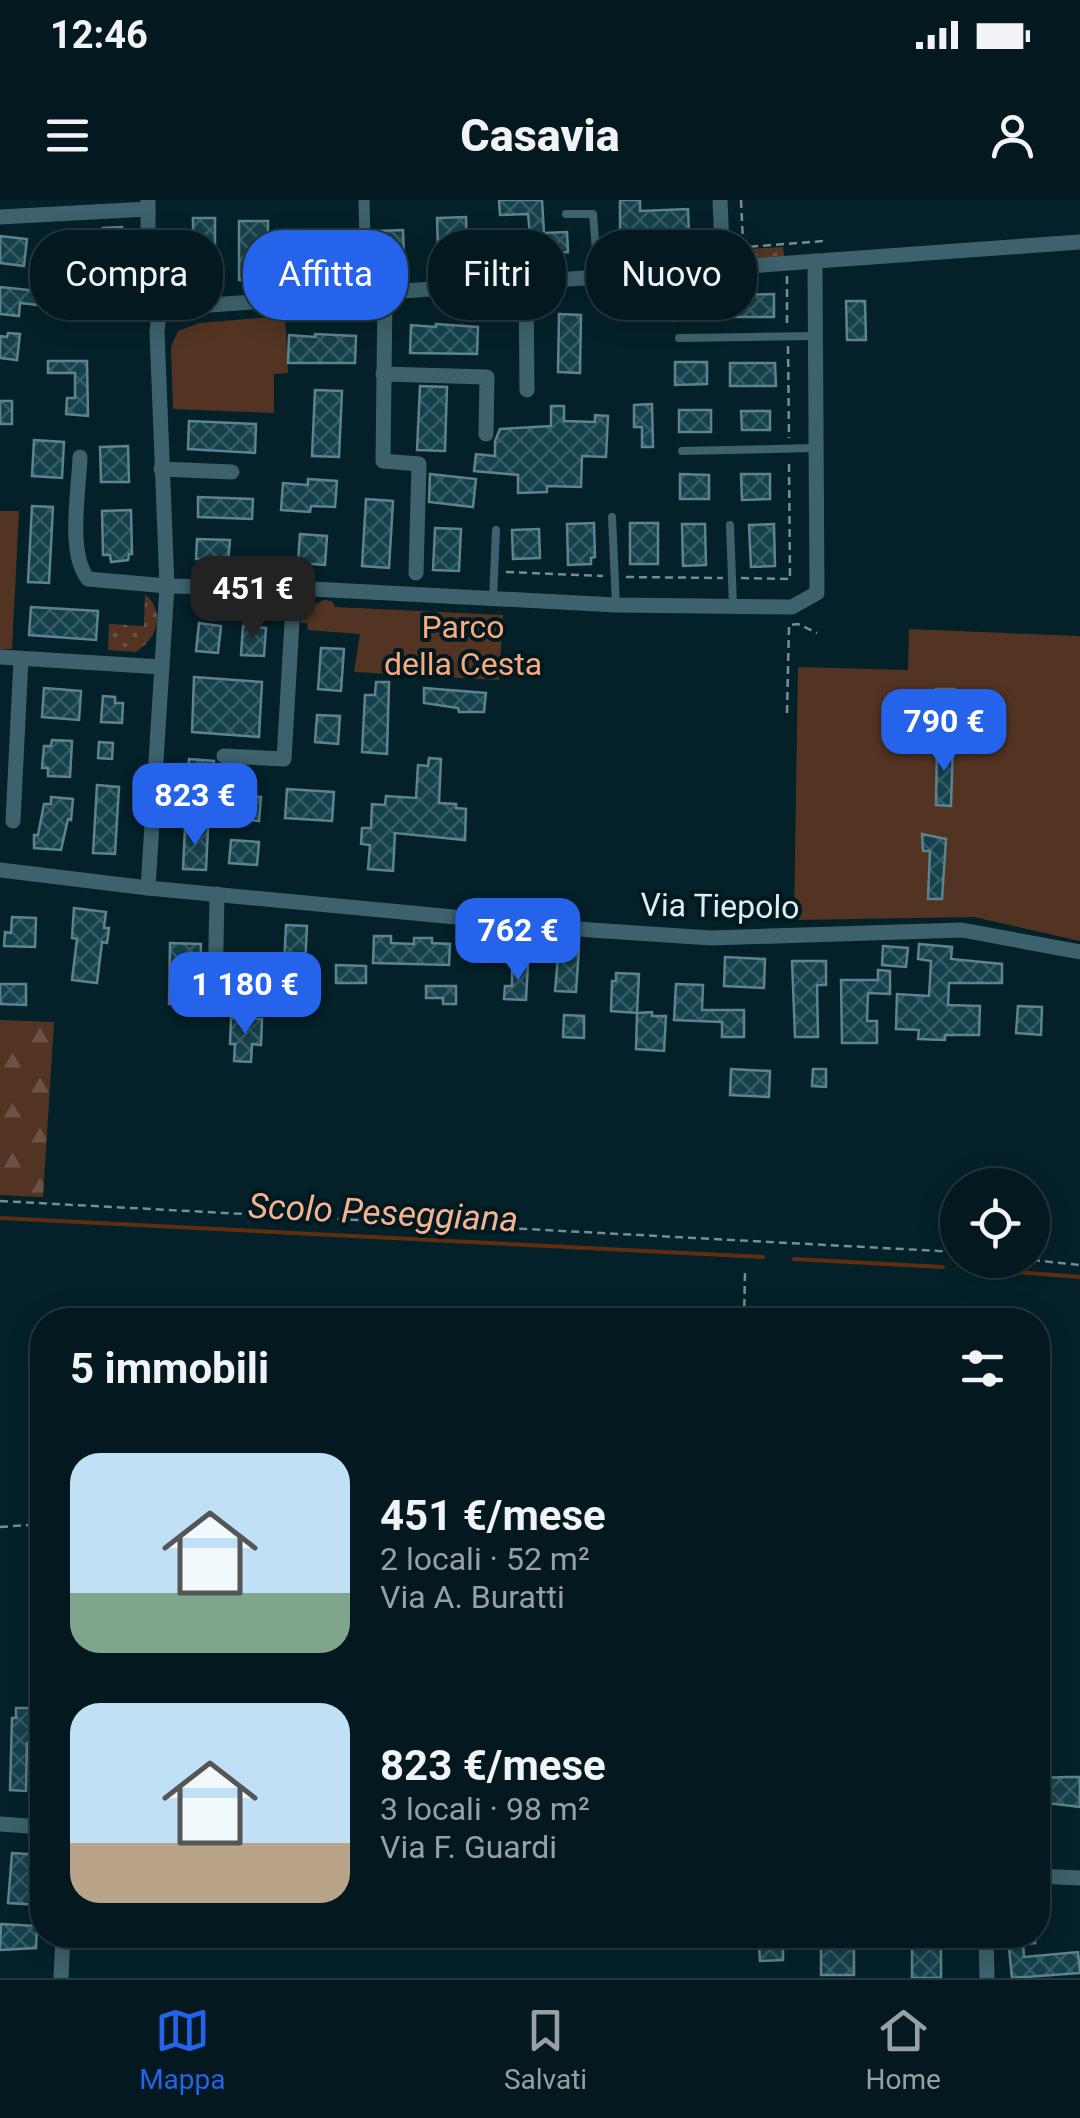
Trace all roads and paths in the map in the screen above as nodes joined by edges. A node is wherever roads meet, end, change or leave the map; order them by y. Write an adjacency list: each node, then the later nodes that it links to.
1 (364, 200): 8 (street)
2 (720, 200): 10 (street)
3 (741, 200): 11 (path)
4 (148, 204): 6 (street); 7 (street)
5 (566, 214): 9 (lane)
6 (0, 216)
7 (149, 230)
8 (365, 230)
9 (594, 230)
10 (721, 230)
11 (742, 230)
12 (823, 241): 14 (path)
13 (1080, 242): 15 (street)
14 (757, 245)
15 (815, 262): 16 (street); 21 (street)
16 (757, 266)
17 (787, 270): 22 (path)
18 (159, 320): 31 (street)
19 (384, 320): 24 (street)
20 (526, 320): 25 (street)
21 (816, 336): 22 (lane); 27 (street)
22 (788, 337): 23 (lane); 28 (path)
23 (680, 338)
24 (383, 374): 26 (street); 37 (street)
25 (527, 390)
26 (486, 434)
27 (816, 448): 28 (lane); 44 (street)
28 (789, 450): 29 (lane); 39 (path)
29 (682, 451)
30 (80, 457): 40 (street)
31 (161, 469): 32 (street); 40 (street)
32 (232, 472)
33 (612, 518): 38 (lane)
34 (730, 525): 39 (lane)
35 (496, 530): 36 (lane)
36 (494, 572): 38 (path); 42 (lane)
37 (416, 573)
38 (614, 576): 39 (path); 43 (lane)
39 (732, 578): 44 (lane)
40 (166, 586): 41 (street); 48 (street)
41 (294, 588): 42 (street); 50 (street)
42 (493, 599): 43 (street)
43 (616, 605): 44 (street)
44 (732, 605)
45 (817, 632): 49 (path)
46 (0, 657): 47 (street)
47 (21, 659): 48 (street); 51 (street)
48 (162, 666): 54 (street)
49 (788, 713)
50 (224, 756)
51 (7, 784): 52 (street)
52 (13, 820)
53 (0, 870): 54 (street, Via Tiepolo)
54 (148, 888): 55 (street, Via Tiepolo)
55 (217, 894): 56 (street, Via Tiepolo); 57 (street)
56 (1080, 952)
57 (215, 994)
58 (0, 1201): 59 (path)
59 (940, 1251)
60 (1050, 1262): 61 (path)
61 (1080, 1264)
62 (745, 1272): 63 (path)
63 (744, 1308)
64 (30, 1525): 65 (path)
65 (0, 1527)
66 (0, 1824): 67 (street)
67 (30, 1826)
68 (1050, 1877): 69 (street)
69 (1080, 1878)
70 (62, 1948): 72 (street)
71 (986, 1948): 73 (street)
72 (60, 1978)
73 (986, 1978)

